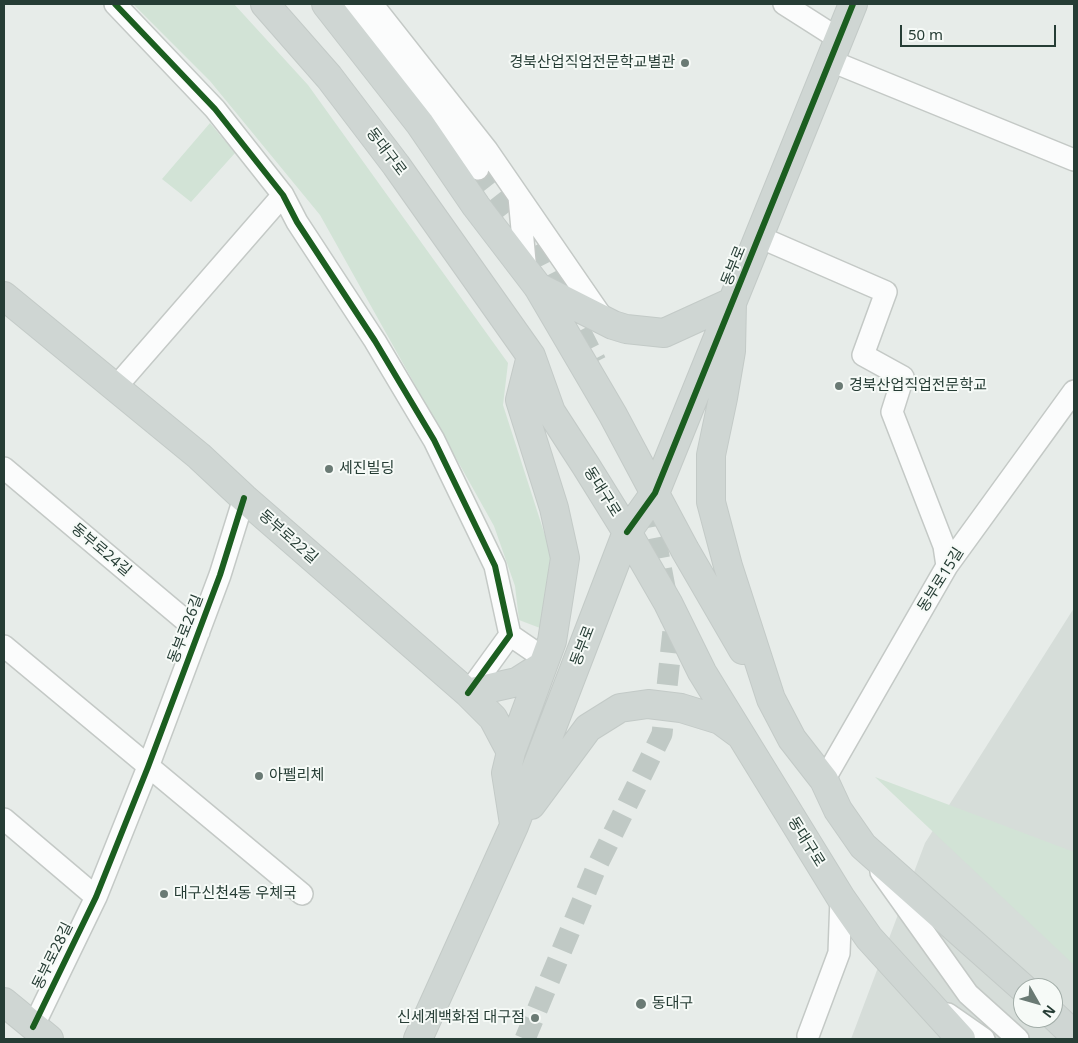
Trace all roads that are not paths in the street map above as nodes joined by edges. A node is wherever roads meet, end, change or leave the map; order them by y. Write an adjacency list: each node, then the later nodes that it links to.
1 (115, 4): 11 (street)
2 (265, 4): 18 (main road, 동대구로)
3 (326, 4): 14 (main road)
4 (350, 4): 10 (street)
5 (372, 4): 12 (street)
6 (784, 4): 8 (street)
7 (853, 4): 8 (main road, 동부로)
8 (835, 50): 9 (street); 16 (main road, 동부로)
9 (1074, 160)
10 (478, 169)
11 (283, 195): 19 (street); 27 (street)
12 (518, 195): 14 (street); 17 (street)
13 (771, 242): 25 (street)
14 (532, 279): 17 (main road); 22 (main road)
15 (4, 296): 19 (main road, 동부로22길)
16 (732, 302): 17 (main road); 22 (main road, 동부로); 31 (main road)
17 (604, 320)
18 (531, 356): 24 (main road, 동대구로); 29 (main road)
19 (114, 388): 23 (main road, 동부로22길)
20 (1074, 391): 25 (street, 동부로15길)
21 (4, 468): 26 (street, 동부로24길)
22 (654, 493): 24 (main road, 동부로); 31 (main road)
23 (244, 498): 26 (street, 동부로26길); 30 (main road, 동부로22길)
24 (627, 532): 32 (main road, 동대구로); 37 (main road, 동부로)
25 (947, 566): 35 (street, 동부로15길)
26 (199, 632): 34 (street, 동부로26길)
27 (510, 635): 29 (street); 30 (street)
28 (4, 646): 34 (street)
29 (544, 663): 30 (main road); 33 (main road)
30 (468, 693): 33 (main road, 동부로22길)
31 (771, 699): 35 (main road)
32 (744, 738): 37 (main road); 41 (main road, 동대구로)
33 (511, 752): 37 (main road)
34 (148, 767): 39 (street); 40 (street, 동부로26길)
35 (824, 780): 38 (main road)
36 (4, 819): 40 (street)
37 (514, 826): 49 (main road, 동부로)
38 (863, 846): 42 (main road); 53 (street)
39 (302, 894)
40 (96, 897): 46 (street, 동부로28길)
41 (842, 898): 43 (main road, 동대구로); 48 (street)
42 (1013, 979)
43 (919, 994): 50 (street); 51 (main road, 동대구로); 52 (street)
44 (4, 1002): 46 (main road)
45 (1063, 1024): 47 (main road)
46 (41, 1033)
47 (1074, 1035)
48 (808, 1036)
49 (418, 1039)
50 (946, 1039)
51 (960, 1039)
52 (984, 1039)
53 (1018, 1039)

